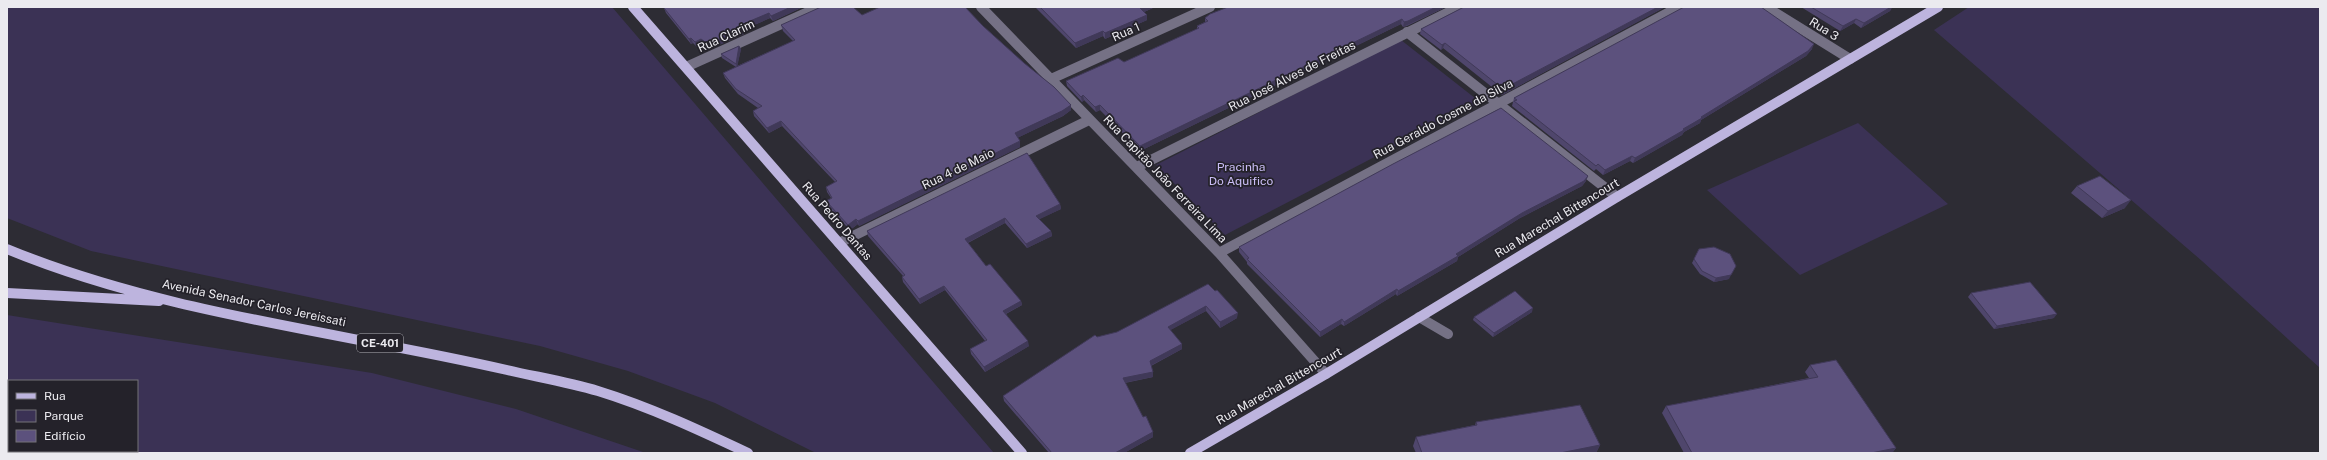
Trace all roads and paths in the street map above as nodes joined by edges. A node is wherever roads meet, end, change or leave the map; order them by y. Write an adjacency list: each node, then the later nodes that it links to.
1 (633, 7): 11 (main road, Rua Pedro Dantas)
2 (819, 7): 11 (street, Rua Clarim)
3 (980, 7): 12 (street, Rua Capitão João Ferreira Lima)
4 (1210, 7): 12 (street, Rua 1)
5 (1459, 7): 9 (street, Rua José Alves de Freitas)
6 (1679, 7): 13 (street, Rua Geraldo Cosme da Silva)
7 (1766, 7): 10 (street, Rua 3)
8 (1938, 7): 10 (main road, Rua Marechal Bittencourt)
9 (1407, 32): 13 (street); 15 (street, Rua José Alves de Freitas)
10 (1850, 59): 16 (main road, Rua Marechal Bittencourt)
11 (686, 68): 17 (main road, Rua Pedro Dantas)
12 (1051, 79): 14 (street, Rua Capitão João Ferreira Lima)
13 (1497, 104): 16 (street); 19 (street, Rua Geraldo Cosme da Silva)
14 (1089, 120): 15 (street, Rua Capitão João Ferreira Lima); 17 (street, Rua 4 de Maio)
15 (1137, 167): 19 (street, Rua Capitão João Ferreira Lima)
16 (1617, 197): 22 (main road, Rua Marechal Bittencourt)
17 (839, 243): 26 (main road, Rua Pedro Dantas)
18 (7, 249): 21 (main road, Avenida Senador Carlos Jereissati / CE-401)
19 (1219, 253): 24 (street, Rua Capitão João Ferreira Lima)
20 (7, 293): 21 (main road)
21 (173, 302): 25 (main road, Avenida Senador Carlos Jereissati / CE-401)
22 (1419, 317): 23 (street); 24 (main road, Rua Marechal Bittencourt)
23 (1448, 334)
24 (1326, 374): 27 (main road, Rua Marechal Bittencourt)
25 (748, 453)
26 (1022, 453)
27 (1190, 453)

